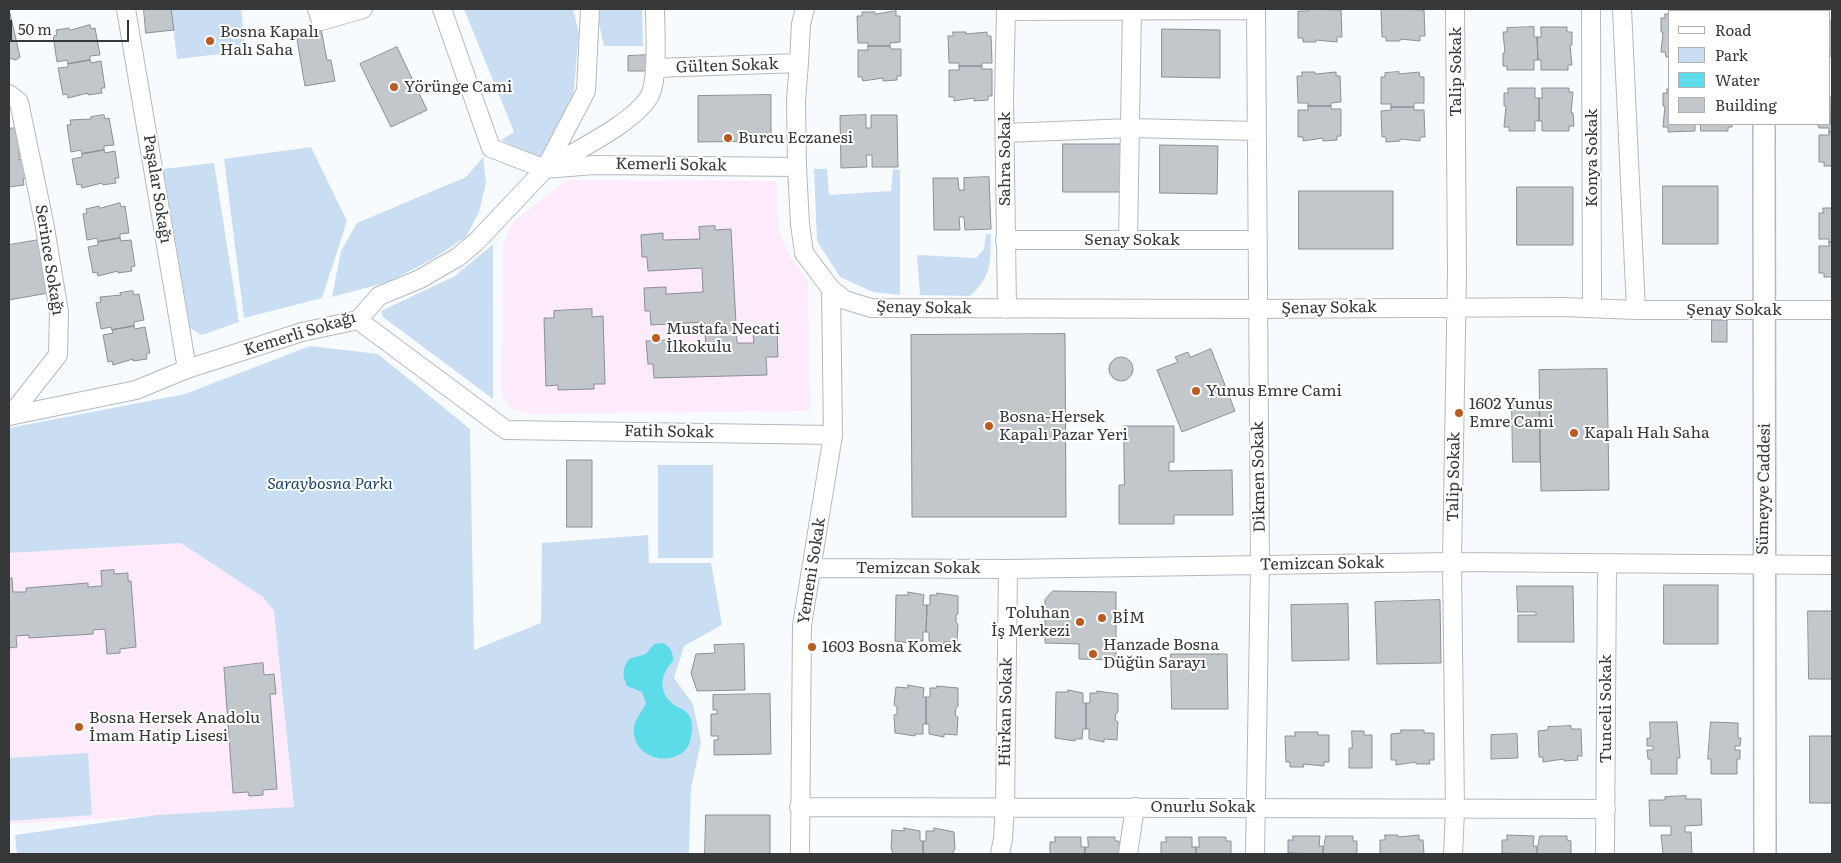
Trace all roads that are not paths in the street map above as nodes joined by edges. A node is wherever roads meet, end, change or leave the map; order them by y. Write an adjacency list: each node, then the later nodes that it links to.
1 (126, 9): 35 (street, Paşalar Sokağı)
2 (317, 9): 3 (street)
3 (363, 9)
4 (442, 9): 22 (street)
5 (590, 9): 22 (street)
6 (655, 9): 15 (street)
7 (805, 9): 14 (street, Gülten Sokak)
8 (1256, 9): 13 (street); 19 (street, Dikmen Sokak)
9 (1455, 9): 27 (street, Talip Sokak)
10 (1591, 9): 28 (street, Konya Sokak)
11 (1622, 9): 31 (street)
12 (1006, 10): 13 (street); 20 (street, Sahra Sokak)
13 (1132, 10): 18 (street)
14 (798, 63): 15 (street, Gülten Sokak); 21 (street, Gülten Sokak)
15 (655, 68): 22 (street)
16 (9, 94): 36 (street, Serince Sokağı)
17 (1764, 125): 32 (street, Sümeyye Caddesi)
18 (1130, 128): 19 (street); 20 (street); 24 (street)
19 (1257, 130): 25 (street, Dikmen Sokak)
20 (1005, 133): 23 (street, Sahra Sokak)
21 (797, 166): 22 (street, Kemerli Sokak); 26 (street, Gülten Sokak)
22 (545, 169): 34 (street, Kemerli Sokağı)
23 (1005, 240): 24 (street, Senay Sokak); 29 (street, Sahra Sokak)
24 (1128, 240): 25 (street, Senay Sokak)
25 (1258, 240): 30 (street, Dikmen Sokak)
26 (831, 289): 29 (street, Şenay Sokak); 37 (street, Yemeni Sokak)
27 (1456, 306): 28 (street, Şenay Sokak); 30 (street, Şenay Sokak); 38 (street, Talip Sokak)
28 (1592, 308): 31 (street, Şenay Sokak)
29 (1007, 309): 30 (street, Şenay Sokak)
30 (1258, 310): 39 (street, Dikmen Sokak)
31 (1636, 310): 32 (street, Şenay Sokak)
32 (1766, 310): 33 (street, Şenay Sokak); 42 (street, Sümeyye Caddesi)
33 (1832, 310)
34 (358, 320): 35 (street, Kemerli Sokağı); 37 (street, Fatih Sokak)
35 (187, 369): 36 (street, Kemerli Sokağı)
36 (9, 416)
37 (833, 435): 43 (street, Yemeni Sokak)
38 (1452, 562): 39 (street, Temizcan Sokak); 40 (street, Temizcan Sokak); 50 (street, Talip Sokak)
39 (1260, 565): 44 (street, Temizcan Sokak); 48 (street, Dikmen Sokak)
40 (1607, 565): 42 (street, Temizcan Sokak); 49 (street, Tunceli Sokak)
41 (1832, 565): 42 (street, Temizcan Sokak)
42 (1763, 566): 57 (street, Sümeyye Caddesi)
43 (813, 568): 44 (street, Temizcan Sokak); 46 (street, Yemeni Sokak)
44 (1008, 569): 45 (street, Hürkan Sokak)
45 (1005, 806): 46 (street, Onurlu Sokak); 47 (street, Onurlu Sokak); 52 (street, Hürkan Sokak)
46 (799, 807): 51 (street, Yemeni Sokak)
47 (1136, 807): 48 (street, Onurlu Sokak); 53 (street)
48 (1256, 807): 50 (street, Onurlu Sokak); 54 (street, Dikmen Sokak)
49 (1606, 809): 50 (street, Onurlu Sokak); 56 (street, Tunceli Sokak)
50 (1455, 810): 55 (street, Talip Sokak)
51 (800, 854)
52 (1000, 854)
53 (1128, 854)
54 (1255, 854)
55 (1453, 854)
56 (1606, 854)
57 (1766, 854)

